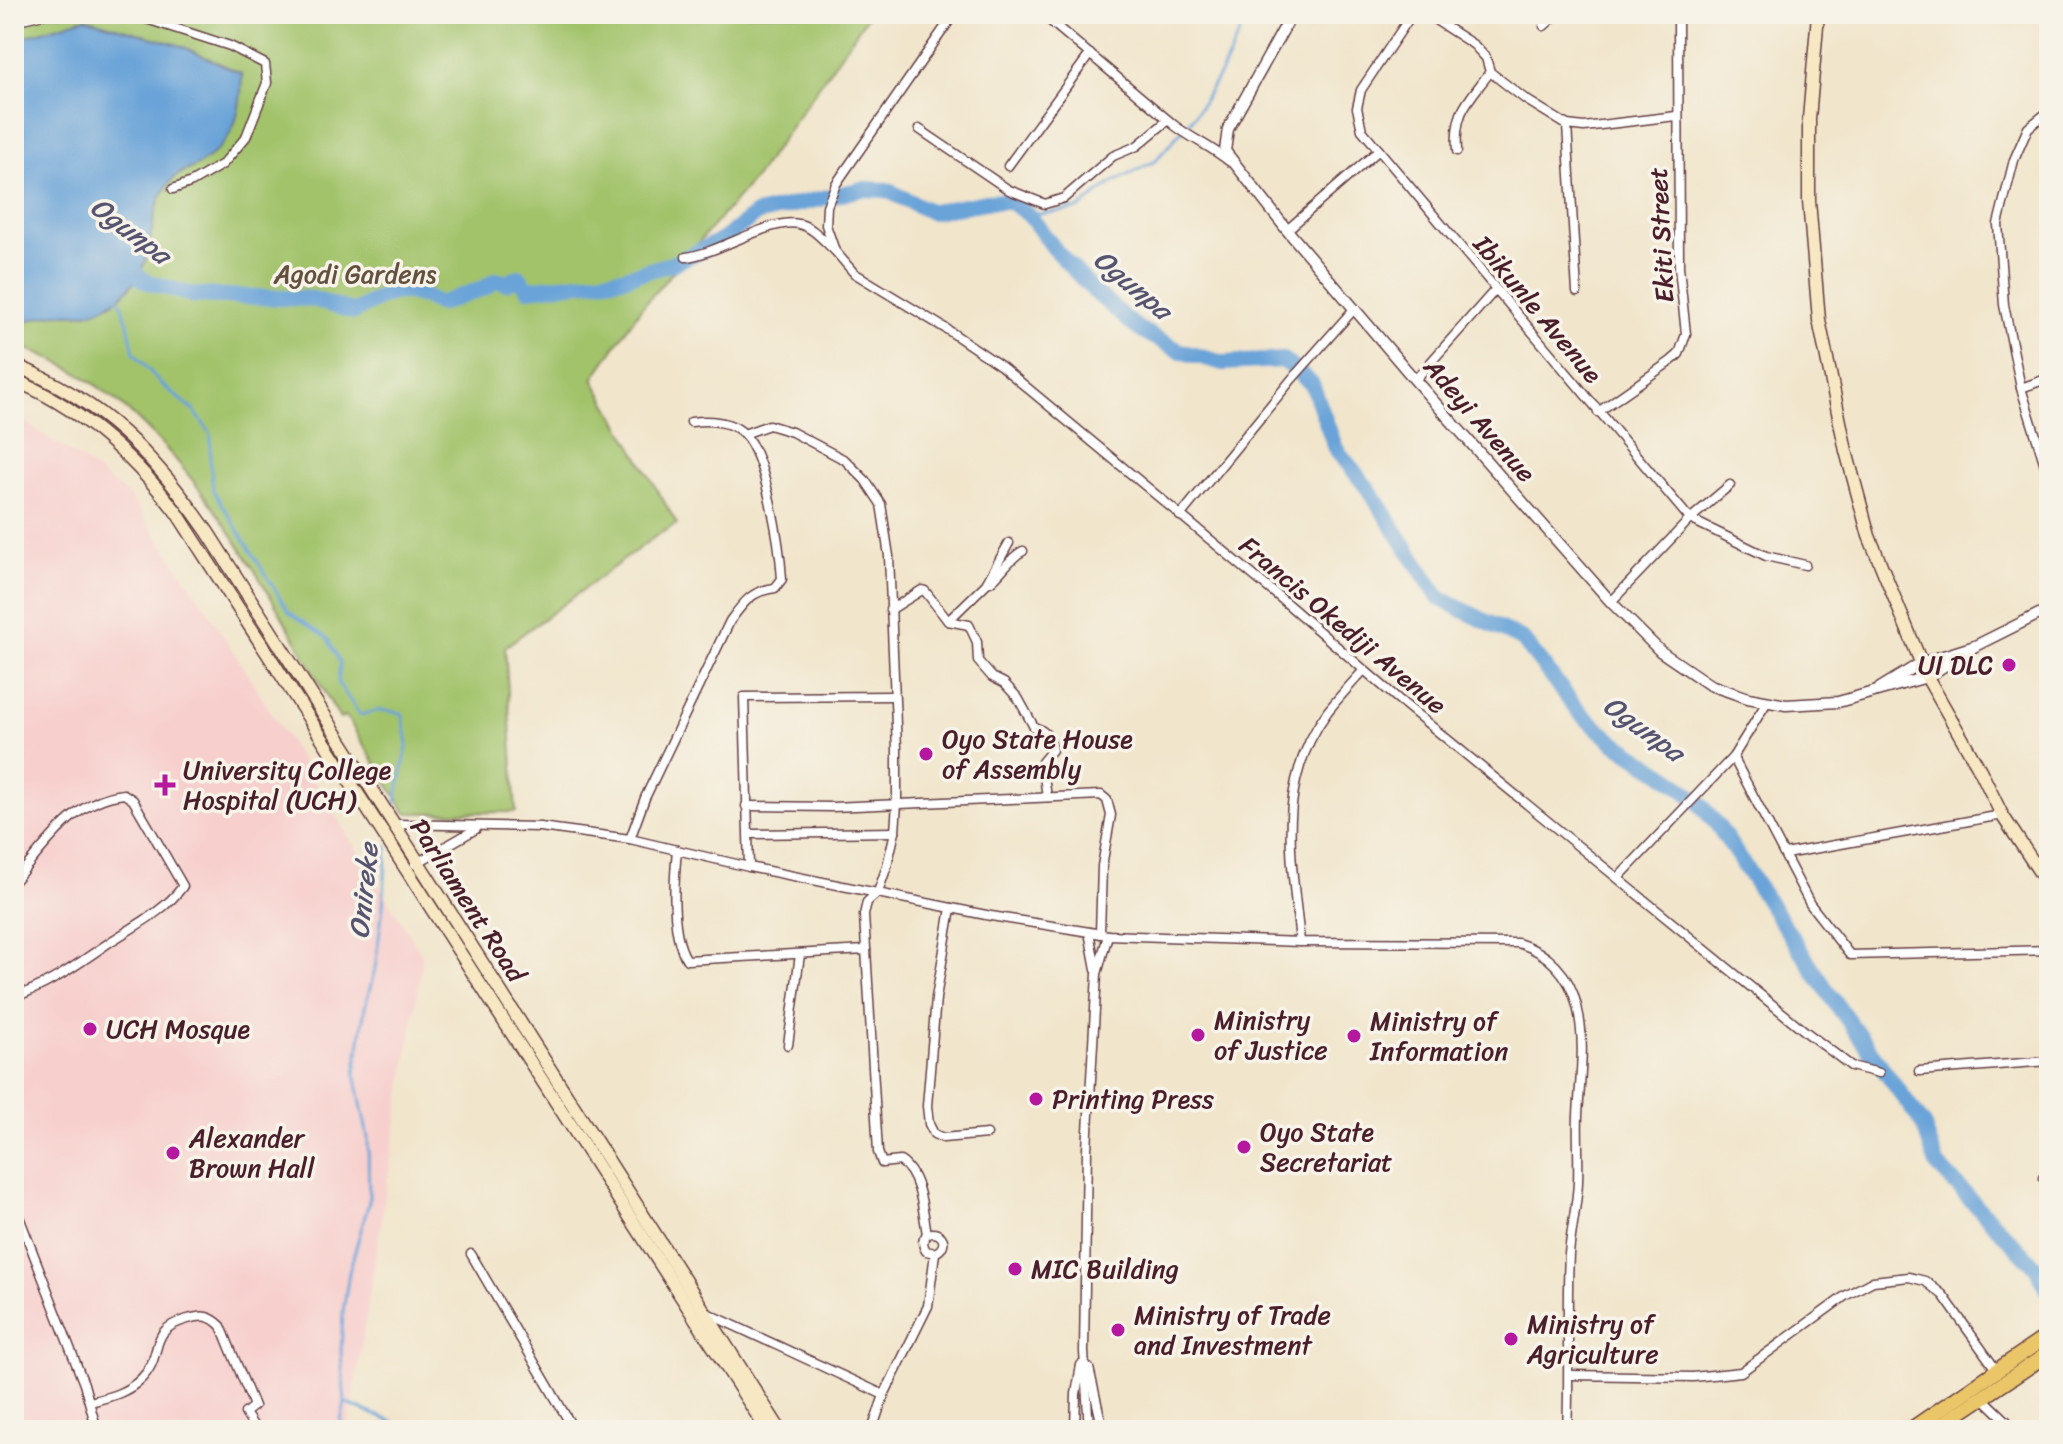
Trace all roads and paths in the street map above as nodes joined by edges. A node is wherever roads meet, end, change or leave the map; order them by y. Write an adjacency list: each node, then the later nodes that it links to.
1 (43, 14): 11 (street)
2 (131, 14): 24 (street)
3 (954, 14): 26 (street)
4 (1042, 14): 13 (street)
5 (1292, 14): 23 (street, Adeyi Avenue)
6 (1412, 14): 20 (street, Ibikunle Avenue)
7 (1426, 14): 14 (street)
8 (1557, 14): 12 (street)
9 (1678, 14): 16 (street, Ekiti Street)
10 (1818, 14): 52 (main road)
11 (14, 21)
12 (1544, 26)
13 (1090, 54): 17 (street); 22 (street)
14 (1490, 72): 18 (street); 21 (street)
15 (2049, 111): 35 (street)
16 (1676, 116): 18 (street); 36 (street, Ekiti Street)
17 (1171, 122): 19 (street); 23 (street)
18 (1567, 125): 29 (street)
19 (919, 129)
20 (1379, 150): 25 (street); 28 (street, Ibikunle Avenue)
21 (1457, 151)
22 (1008, 166)
23 (1237, 168): 25 (street, Adeyi Avenue)
24 (173, 189)
25 (1287, 230): 30 (street, Adeyi Avenue)
26 (835, 251): 27 (street, Francis Okediji Avenue); 41 (street, Francis Okediji Avenue)
27 (686, 257)
28 (1495, 290): 34 (street); 36 (street, Ibikunle Avenue)
29 (1577, 292)
30 (1355, 308): 34 (street, Adeyi Avenue); 41 (street)
31 (14, 365): 64 (main road, Parliament Road)
32 (2049, 378): 35 (street)
33 (14, 380): 64 (main road, Parliament Road)
34 (1415, 380): 47 (street, Adeyi Avenue)
35 (2021, 388): 39 (street)
36 (1598, 412): 42 (street, Ibikunle Avenue)
37 (691, 422): 38 (street)
38 (744, 434): 49 (street); 67 (street)
39 (2049, 478)
40 (1730, 485): 42 (street)
41 (1180, 516): 53 (street, Francis Okediji Avenue)
42 (1690, 519): 45 (street, Ibikunle Avenue); 47 (street)
43 (1009, 543): 46 (street)
44 (1023, 551): 46 (street)
45 (1805, 565)
46 (986, 584): 50 (street)
47 (1611, 602): 57 (street, Adeyi Avenue)
48 (2049, 609): 51 (street)
49 (890, 610): 50 (street); 56 (street)
50 (948, 621): 59 (street)
51 (1975, 646): 52 (street, Adeyi Avenue); 54 (street, Adeyi Avenue)
52 (1921, 663): 54 (main road); 55 (street, Adeyi Avenue)
53 (1364, 670): 72 (street, Francis Okediji Avenue); 79 (street)
54 (1927, 677): 55 (street, Adeyi Avenue); 62 (main road)
55 (1878, 689): 57 (street, Adeyi Avenue)
56 (894, 696): 60 (street); 61 (street)
57 (1767, 702): 58 (street)
58 (1733, 757): 69 (street); 72 (street)
59 (1047, 797): 60 (street); 78 (street)
60 (897, 803): 61 (street); 65 (street)
61 (746, 806): 66 (street)
62 (2002, 815): 69 (street); 74 (main road)
63 (481, 827): 64 (street); 67 (street); 70 (street)
64 (391, 830): 70 (main road, Parliament Road); 70 (main road, Parliament Road)
65 (895, 832): 66 (street); 75 (street)
66 (749, 834): 71 (street)
67 (630, 839): 68 (street)
68 (677, 850): 71 (street); 82 (street)
69 (1785, 854): 81 (street)
70 (412, 866): 94 (main road, Parliament Road)
71 (749, 867): 75 (street)
72 (1618, 878): 88 (street, Francis Okediji Avenue)
73 (14, 881): 84 (street)
74 (2049, 886)
75 (878, 892): 76 (street); 80 (street)
76 (951, 908): 77 (street); 89 (street)
77 (1089, 932): 78 (street); 83 (street)
78 (1104, 934): 79 (street); 83 (street)
79 (1300, 942): 99 (street)
80 (866, 950): 82 (street); 91 (street)
81 (2049, 950)
82 (800, 954): 85 (street)
83 (1097, 974): 96 (street)
84 (14, 997)
85 (788, 1045)
86 (2049, 1061): 87 (street)
87 (1919, 1071)
88 (1879, 1073)
89 (987, 1134)
90 (14, 1204): 102 (street)
91 (927, 1234): 92 (street); 92 (street)
92 (935, 1253): 101 (street)
93 (471, 1254): 105 (street)
94 (700, 1314): 101 (street); 106 (main road, Parliament Road); 107 (main road, Parliament Road)
95 (2049, 1335): 98 (highway)
96 (1084, 1352): 109 (street); 110 (street); 111 (street)
97 (2049, 1353): 100 (highway)
98 (1997, 1371): 99 (street); 100 (highway)
99 (1570, 1375): 112 (street)
100 (1978, 1392): 113 (highway); 114 (highway); 115 (street)
101 (884, 1395): 108 (street)
102 (90, 1402): 103 (street); 104 (street)
103 (97, 1430)
104 (256, 1430)
105 (574, 1430)
106 (767, 1430)
107 (780, 1430)
108 (872, 1430)
109 (1075, 1430)
110 (1089, 1430)
111 (1103, 1430)
112 (1567, 1430)
113 (1910, 1430)
114 (1934, 1430)
115 (2016, 1430)

